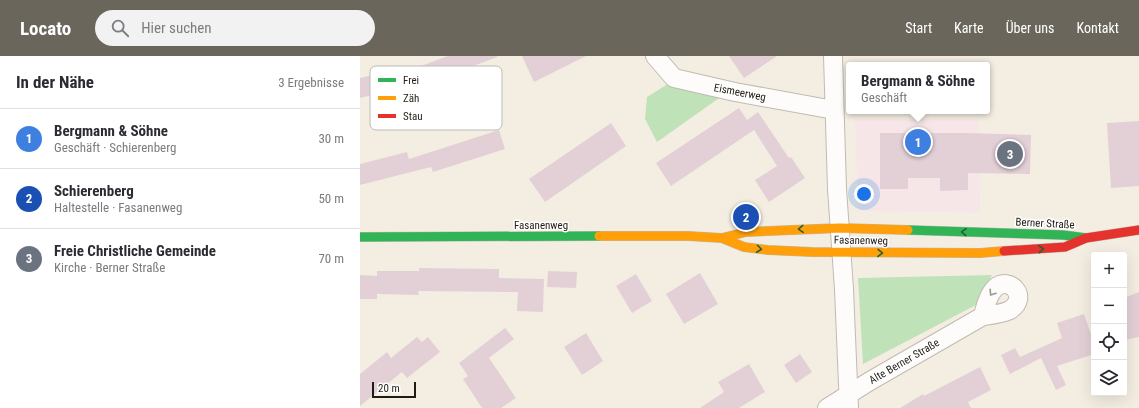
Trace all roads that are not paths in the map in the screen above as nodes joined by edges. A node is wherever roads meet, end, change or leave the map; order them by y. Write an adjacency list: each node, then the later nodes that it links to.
1 (655, 56): 3 (street, Eismeerweg)
2 (833, 56): 3 (street)
3 (834, 110): 4 (street)
4 (840, 228): 6 (main road, Fasanenweg, one-way to 4); 8 (main road, Fasanenweg, one-way to 8); 10 (street)
5 (1139, 230): 9 (main road, Berner Straße)
6 (1003, 233): 9 (main road, Berner Straße)
7 (360, 237): 8 (main road, Fasanenweg)
8 (722, 238): 10 (main road, Fasanenweg, one-way to 10)
9 (1086, 238): 11 (main road, Berner Straße, one-way to 9)
10 (841, 252): 11 (main road, Fasanenweg, one-way to 11); 13 (street)
11 (1002, 252)
12 (983, 316): 13 (street, Alte Berner Straße)
13 (849, 401): 14 (street, Alte Berner Straße)
14 (827, 408)

